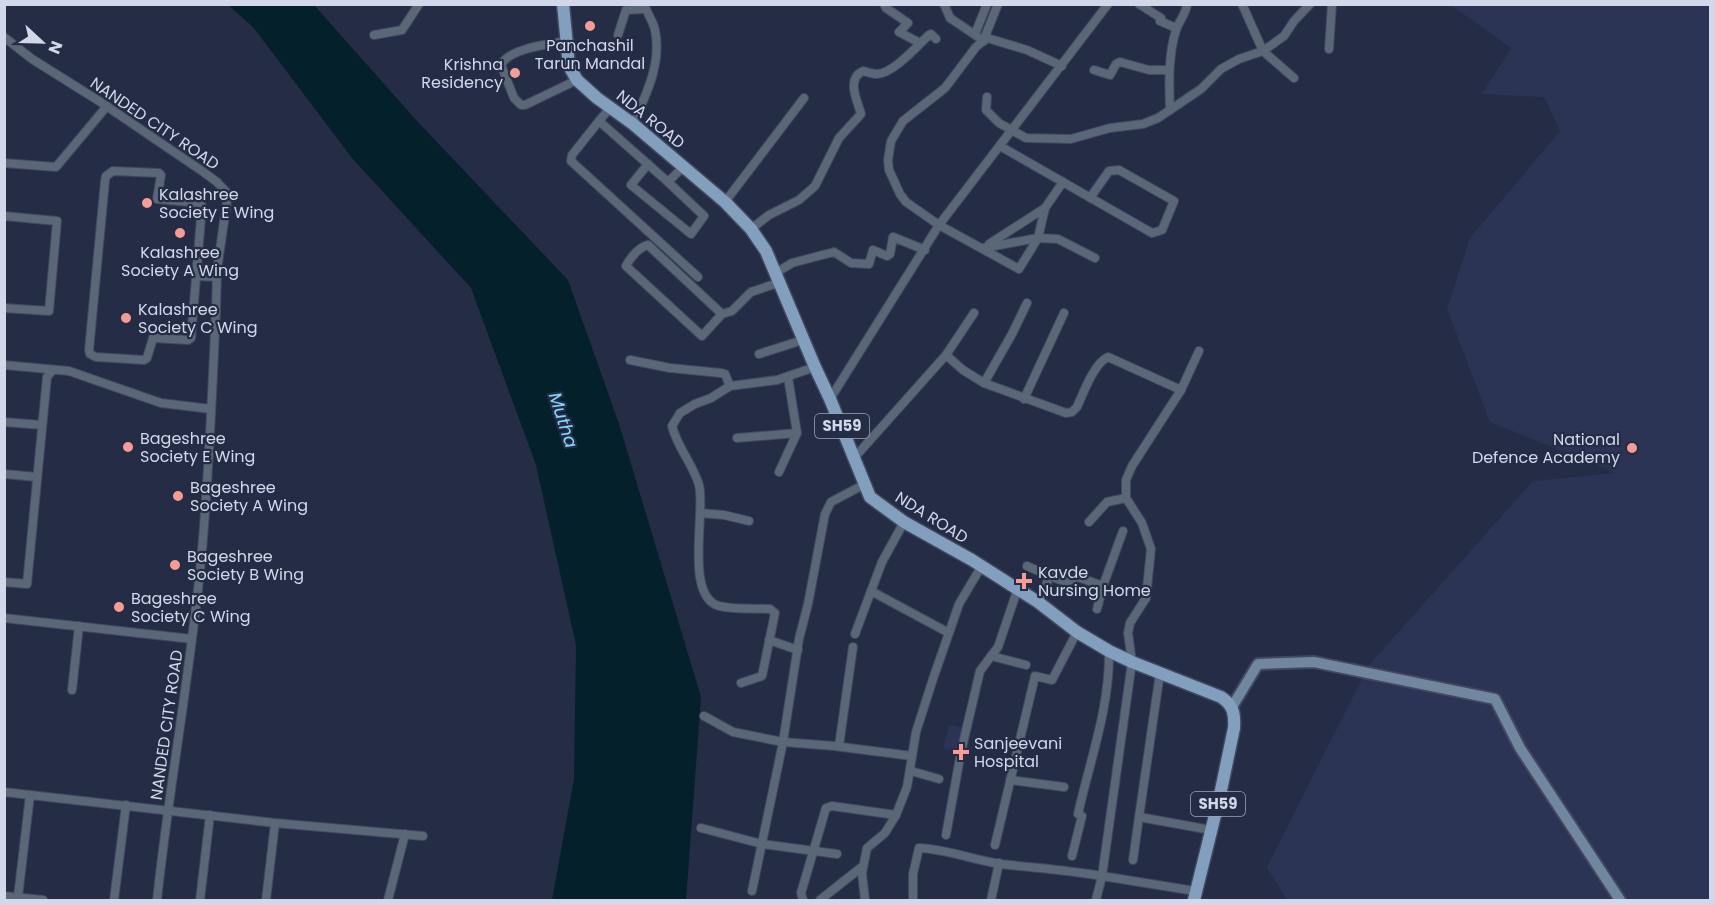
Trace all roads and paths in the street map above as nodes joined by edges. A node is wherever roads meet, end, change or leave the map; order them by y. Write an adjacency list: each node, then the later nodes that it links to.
1 (419, 4): 17 (street)
2 (884, 4): 22 (street)
3 (944, 4): 16 (street)
4 (987, 4): 16 (street)
5 (998, 4): 21 (street)
6 (1108, 4): 25 (street)
7 (1139, 4): 14 (street)
8 (1187, 4): 14 (street)
9 (1242, 4): 24 (street)
10 (1310, 4): 24 (street)
11 (1332, 4): 23 (street)
12 (645, 7): 15 (street); 36 (street)
13 (564, 9): 18 (main road)
14 (1176, 28): 27 (street)
15 (618, 34)
16 (975, 34): 21 (street)
17 (374, 35)
18 (566, 36): 29 (main road); 29 (street)
19 (4, 37): 32 (street, NANDED CITY ROAD)
20 (936, 39): 22 (street)
21 (985, 39): 25 (street); 48 (street)
22 (920, 43): 49 (street)
23 (1329, 49)
24 (1263, 51): 28 (street); 34 (street)
25 (1062, 66): 37 (street)
26 (1094, 70): 27 (street)
27 (1169, 70): 34 (street)
28 (1293, 78)
29 (577, 80): 33 (main road, NDA ROAD / SH59)
30 (987, 97): 37 (street)
31 (804, 98): 45 (street)
32 (107, 106): 39 (street); 55 (street, NANDED CITY ROAD)
33 (610, 108): 35 (street); 36 (main road, NDA ROAD / SH59)
34 (1170, 110): 37 (street)
35 (599, 121): 40 (street); 56 (street)
36 (633, 124): 41 (main road, NDA ROAD / SH59)
37 (1012, 130): 38 (street)
38 (1000, 146): 43 (street); 48 (street)
39 (4, 163)
40 (648, 164): 42 (street); 42 (street)
41 (683, 167): 42 (street); 45 (main road, NDA ROAD / SH59)
42 (668, 182)
43 (1063, 182): 44 (street); 46 (street)
44 (1090, 198): 44 (street)
45 (724, 202): 49 (main road, NDA ROAD / SH59)
46 (1045, 208): 50 (street); 51 (street)
47 (4, 216): 59 (street)
48 (939, 225): 51 (street); 52 (street)
49 (751, 229): 57 (main road, NDA ROAD / SH59)
50 (1038, 238): 51 (street); 51 (street); 53 (street)
51 (983, 248)
52 (925, 250): 57 (street); 75 (street)
53 (1095, 258)
54 (197, 272): 54 (street); 55 (street)
55 (217, 273): 77 (street, NANDED CITY ROAD)
56 (698, 277)
57 (776, 278): 62 (street); 63 (main road, NDA ROAD / SH59)
58 (1027, 303): 72 (street)
59 (4, 309)
60 (974, 313): 66 (street)
61 (1064, 313): 76 (street)
62 (722, 315): 62 (street)
63 (803, 340): 65 (street); 69 (main road, NDA ROAD / SH59)
64 (1199, 351): 74 (street)
65 (759, 354)
66 (946, 355): 72 (street); 82 (street)
67 (630, 360): 73 (street)
68 (4, 365): 70 (street)
69 (814, 367): 71 (street); 75 (main road, NDA ROAD / SH59)
70 (53, 370): 77 (street); 79 (street)
71 (788, 377): 73 (street); 80 (street)
72 (984, 383): 76 (street)
73 (730, 386): 88 (street)
74 (1180, 390): 76 (street); 87 (street)
75 (830, 399): 82 (main road, NDA ROAD / SH59)
76 (1024, 399)
77 (211, 409): 107 (street, NANDED CITY ROAD)
78 (4, 422): 79 (street)
79 (42, 425): 85 (street)
80 (797, 433): 81 (street); 83 (street)
81 (737, 438)
82 (855, 457): 86 (main road, NDA ROAD / SH59)
83 (779, 472)
84 (4, 474): 85 (street)
85 (37, 477): 96 (street)
86 (865, 484): 90 (main road, NDA ROAD / SH59); 110 (street)
87 (1126, 498): 91 (street); 113 (street)
88 (700, 513): 89 (street); 108 (street)
89 (749, 521)
90 (904, 522): 94 (main road, NDA ROAD / SH59); 98 (street)
91 (1089, 522)
92 (1123, 531): 97 (street)
93 (1027, 566): 95 (street)
94 (981, 567): 99 (main road, NDA ROAD / SH59); 105 (street)
95 (1050, 576): 97 (street); 100 (street)
96 (4, 582)
97 (1103, 586): 101 (street)
98 (871, 591): 105 (street); 106 (street)
99 (1017, 591): 100 (main road, NDA ROAD / SH59); 112 (street)
100 (1038, 602): 104 (main road, NDA ROAD / SH59)
101 (1097, 609)
102 (4, 618): 103 (street)
103 (79, 626): 107 (street); 117 (street)
104 (1077, 632): 111 (main road, NDA ROAD / SH59); 125 (street)
105 (949, 633): 122 (street)
106 (855, 634)
107 (192, 639): 130 (street, NANDED CITY ROAD)
108 (770, 640): 110 (street); 116 (street)
109 (853, 647): 121 (street)
110 (798, 650): 120 (street)
111 (1109, 651): 113 (main road, NDA ROAD / SH59); 144 (street)
112 (992, 656): 114 (street); 138 (street)
113 (1132, 662): 115 (main road, NDA ROAD / SH59); 148 (street)
114 (1026, 665)
115 (1160, 673): 118 (main road, NDA ROAD / SH59); 133 (street)
116 (741, 683)
117 (72, 690)
118 (1232, 707): 136 (main road, SH59); 165 (street)
119 (704, 716): 120 (street)
120 (783, 742): 121 (street); 140 (street)
121 (839, 746): 122 (street)
122 (912, 756): 123 (street)
123 (911, 771): 124 (street); 132 (street)
124 (939, 779)
125 (1010, 780): 126 (street); 141 (street)
126 (1064, 787)
127 (4, 792): 128 (street)
128 (30, 795): 129 (street); 152 (street)
129 (126, 805): 130 (street); 154 (street)
130 (167, 810): 131 (street); 155 (street, NANDED CITY ROAD)
131 (210, 815): 134 (street); 156 (street)
132 (896, 815): 142 (street); 147 (street)
133 (1138, 818): 136 (street); 145 (street)
134 (275, 823): 137 (street); 157 (street)
135 (701, 828): 140 (street)
136 (1211, 830): 151 (main road, SH59)
137 (405, 834): 139 (street); 158 (street)
138 (946, 835)
139 (423, 836)
140 (762, 844): 142 (street); 149 (street)
141 (995, 845)
142 (813, 851): 143 (street); 159 (street)
143 (837, 854)
144 (1072, 856)
145 (1133, 860)
146 (999, 863): 148 (street); 162 (street); 163 (street)
147 (863, 866): 160 (street); 161 (street)
148 (1102, 876): 151 (street); 164 (street)
149 (752, 891)
150 (4, 896): 152 (street)
151 (1195, 896)
152 (18, 897): 153 (street)
153 (43, 900)
154 (114, 900)
155 (157, 900)
156 (200, 900)
157 (266, 900)
158 (388, 900)
159 (803, 900)
160 (820, 900)
161 (865, 900)
162 (913, 900)
163 (991, 900)
164 (1096, 900)
165 (1620, 900)

